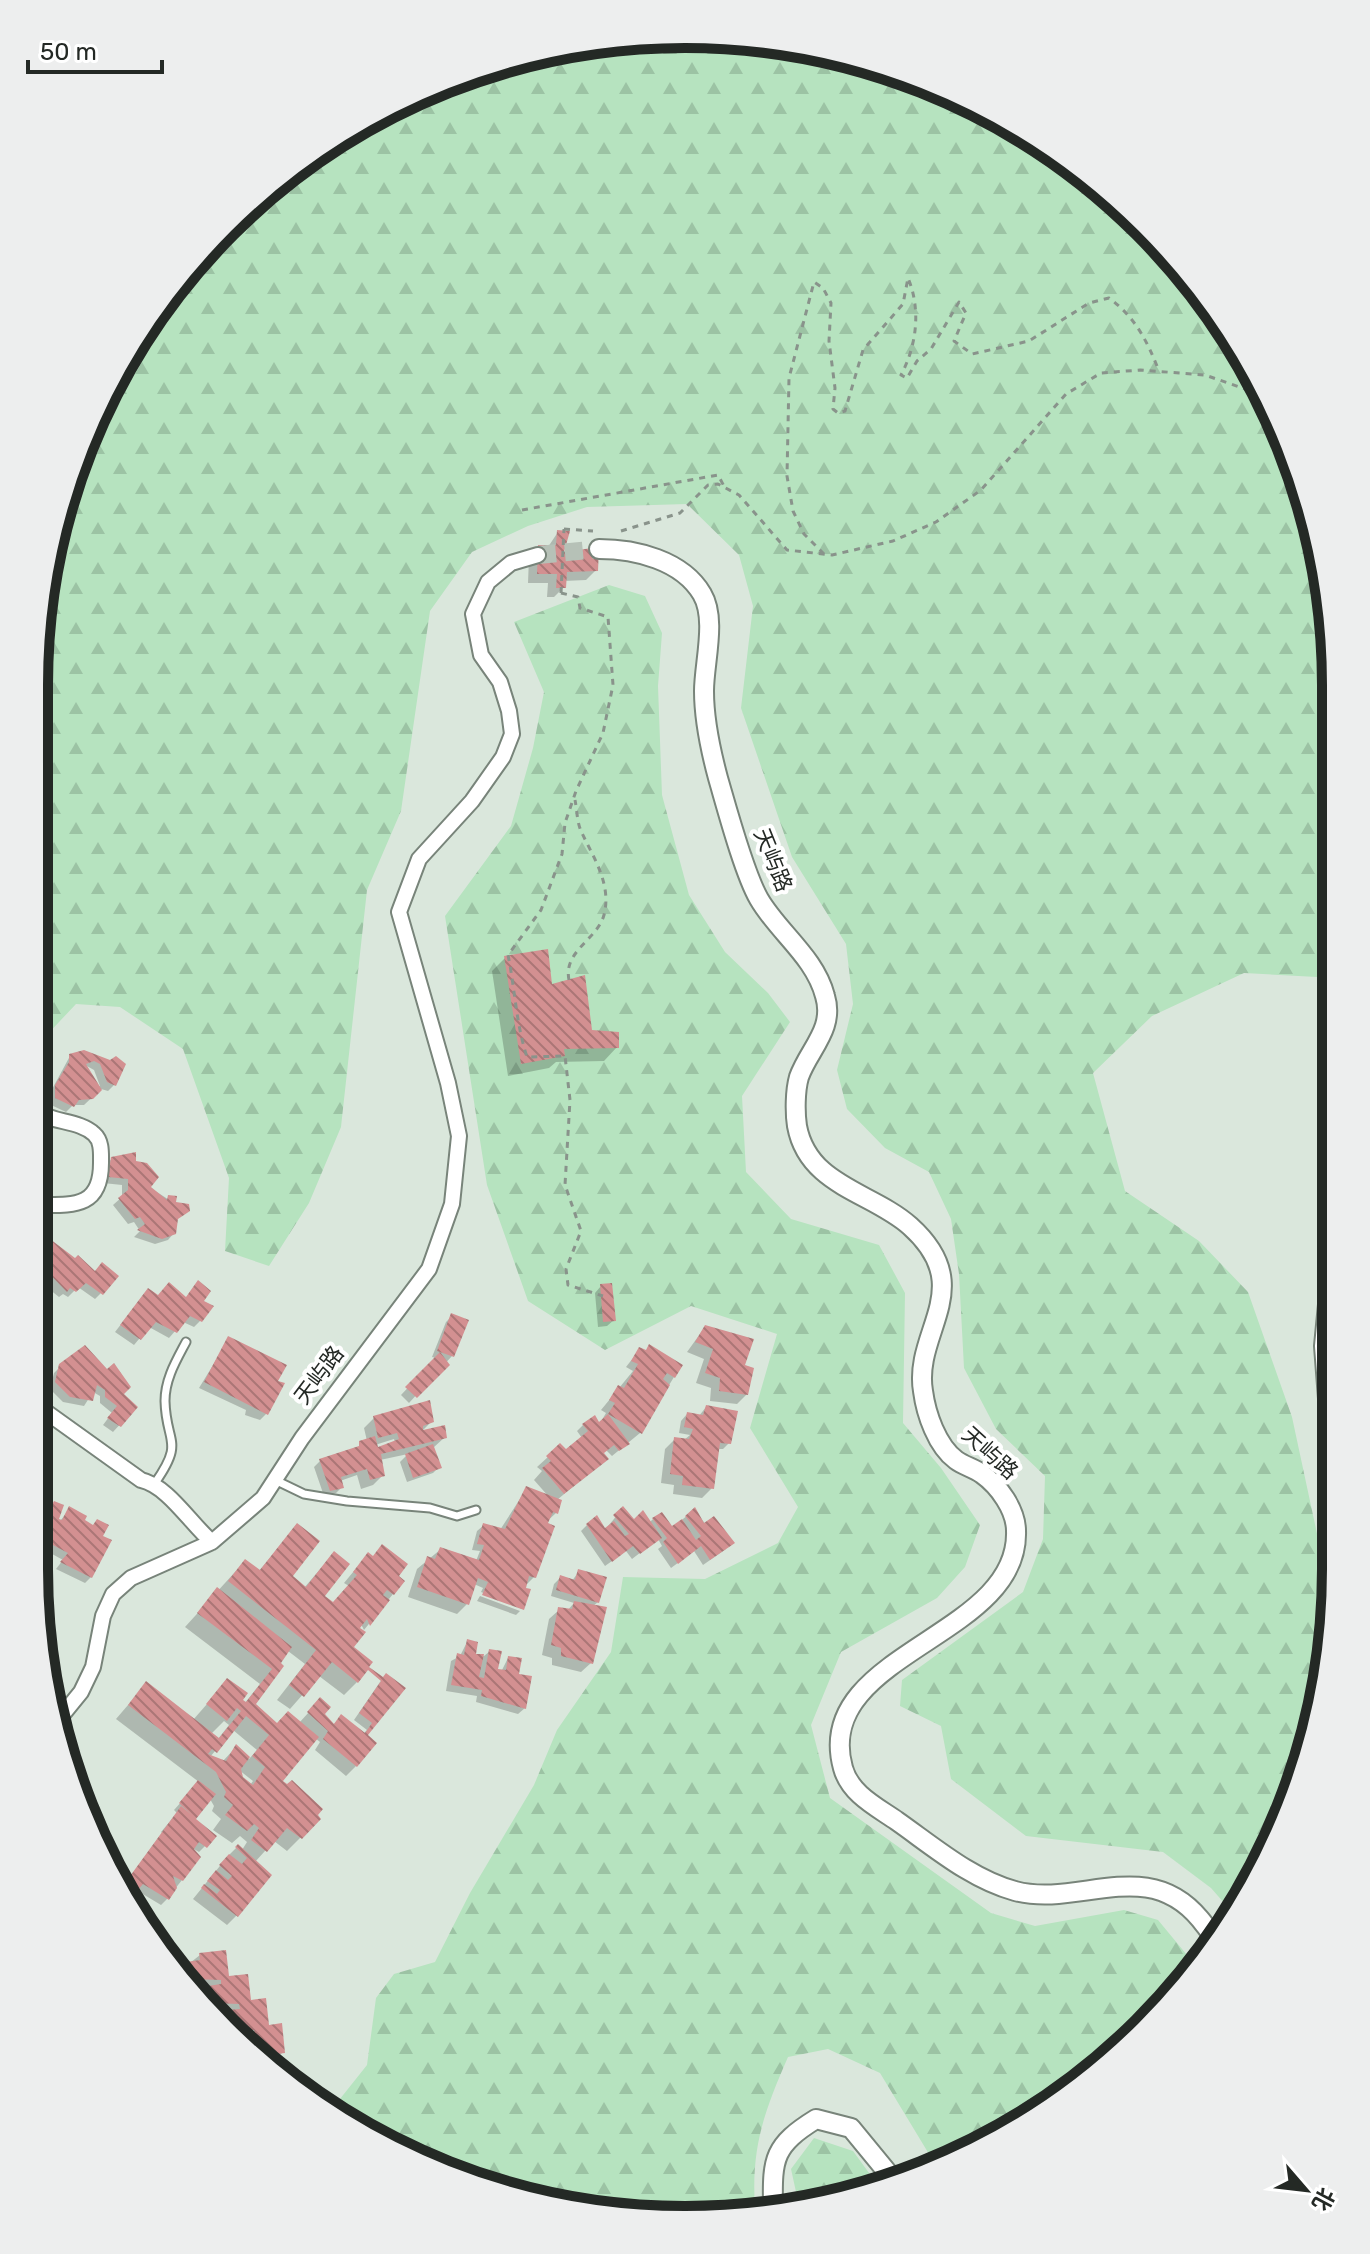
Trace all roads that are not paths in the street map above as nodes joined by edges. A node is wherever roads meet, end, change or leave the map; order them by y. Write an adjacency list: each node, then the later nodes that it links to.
1 (596, 540): 12 (street, 天屿路)
2 (538, 555): 7 (street, 天屿路)
3 (48, 1115): 4 (street)
4 (48, 1205)
5 (186, 1342): 8 (lane)
6 (48, 1413): 8 (street)
7 (275, 1480): 9 (lane); 10 (street, 天屿路)
8 (155, 1483): 10 (street)
9 (476, 1510)
10 (212, 1542): 11 (street, 天屿路)
11 (65, 1712)
12 (1209, 1931)
13 (888, 2173): 14 (street)
14 (773, 2200)

